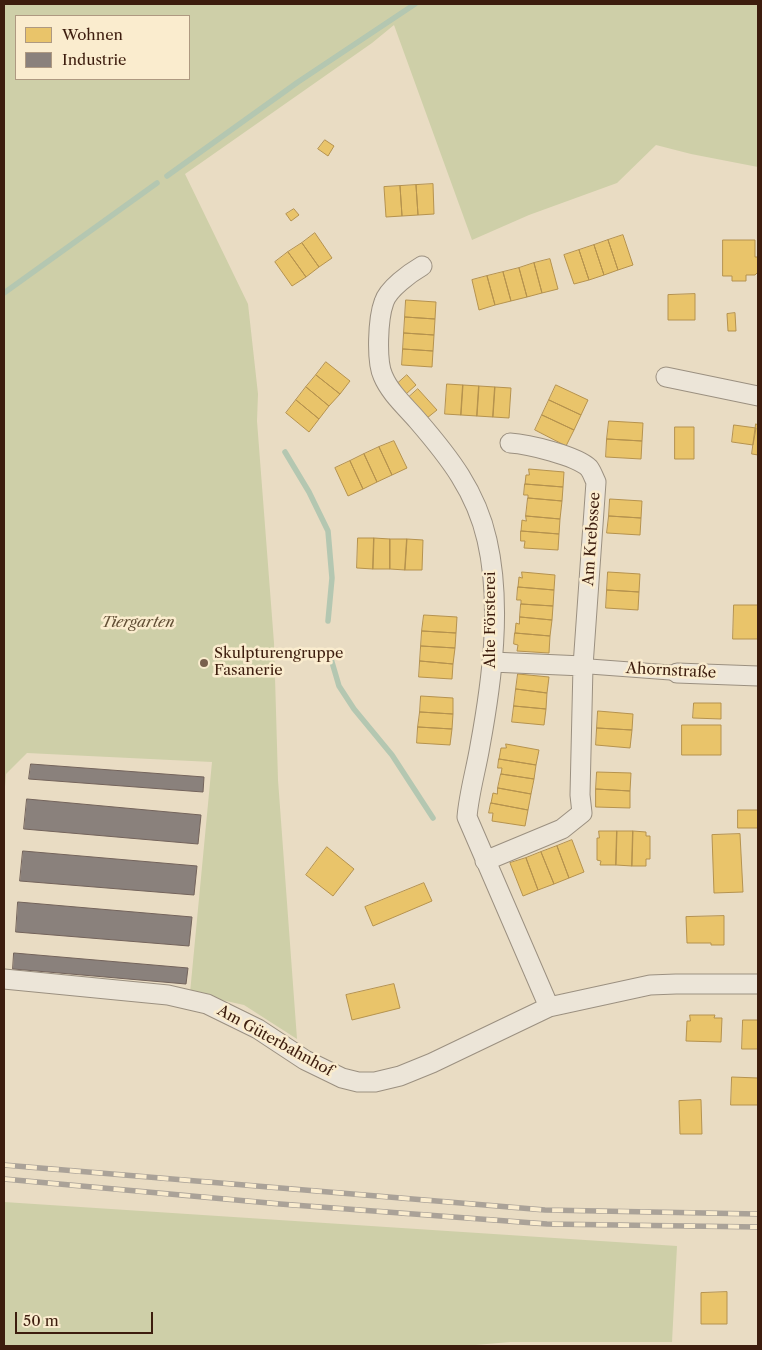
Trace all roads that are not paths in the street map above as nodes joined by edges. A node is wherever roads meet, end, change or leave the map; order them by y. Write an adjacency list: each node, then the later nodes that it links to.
1 (422, 266): 5 (street, Alte Försterei)
2 (666, 377): 3 (street)
3 (758, 396)
4 (510, 443): 6 (street, Am Krebssee)
5 (492, 662): 6 (street); 9 (street, Alte Försterei)
6 (584, 666): 7 (street, Ahornstraße); 9 (street, Am Krebssee)
7 (677, 673): 8 (street, Ahornstraße)
8 (758, 676)
9 (485, 862): 12 (street, Alte Försterei)
10 (4, 978): 12 (street, Am Güterbahnhof)
11 (758, 984): 12 (street, Am Güterbahnhof)
12 (549, 1007)

